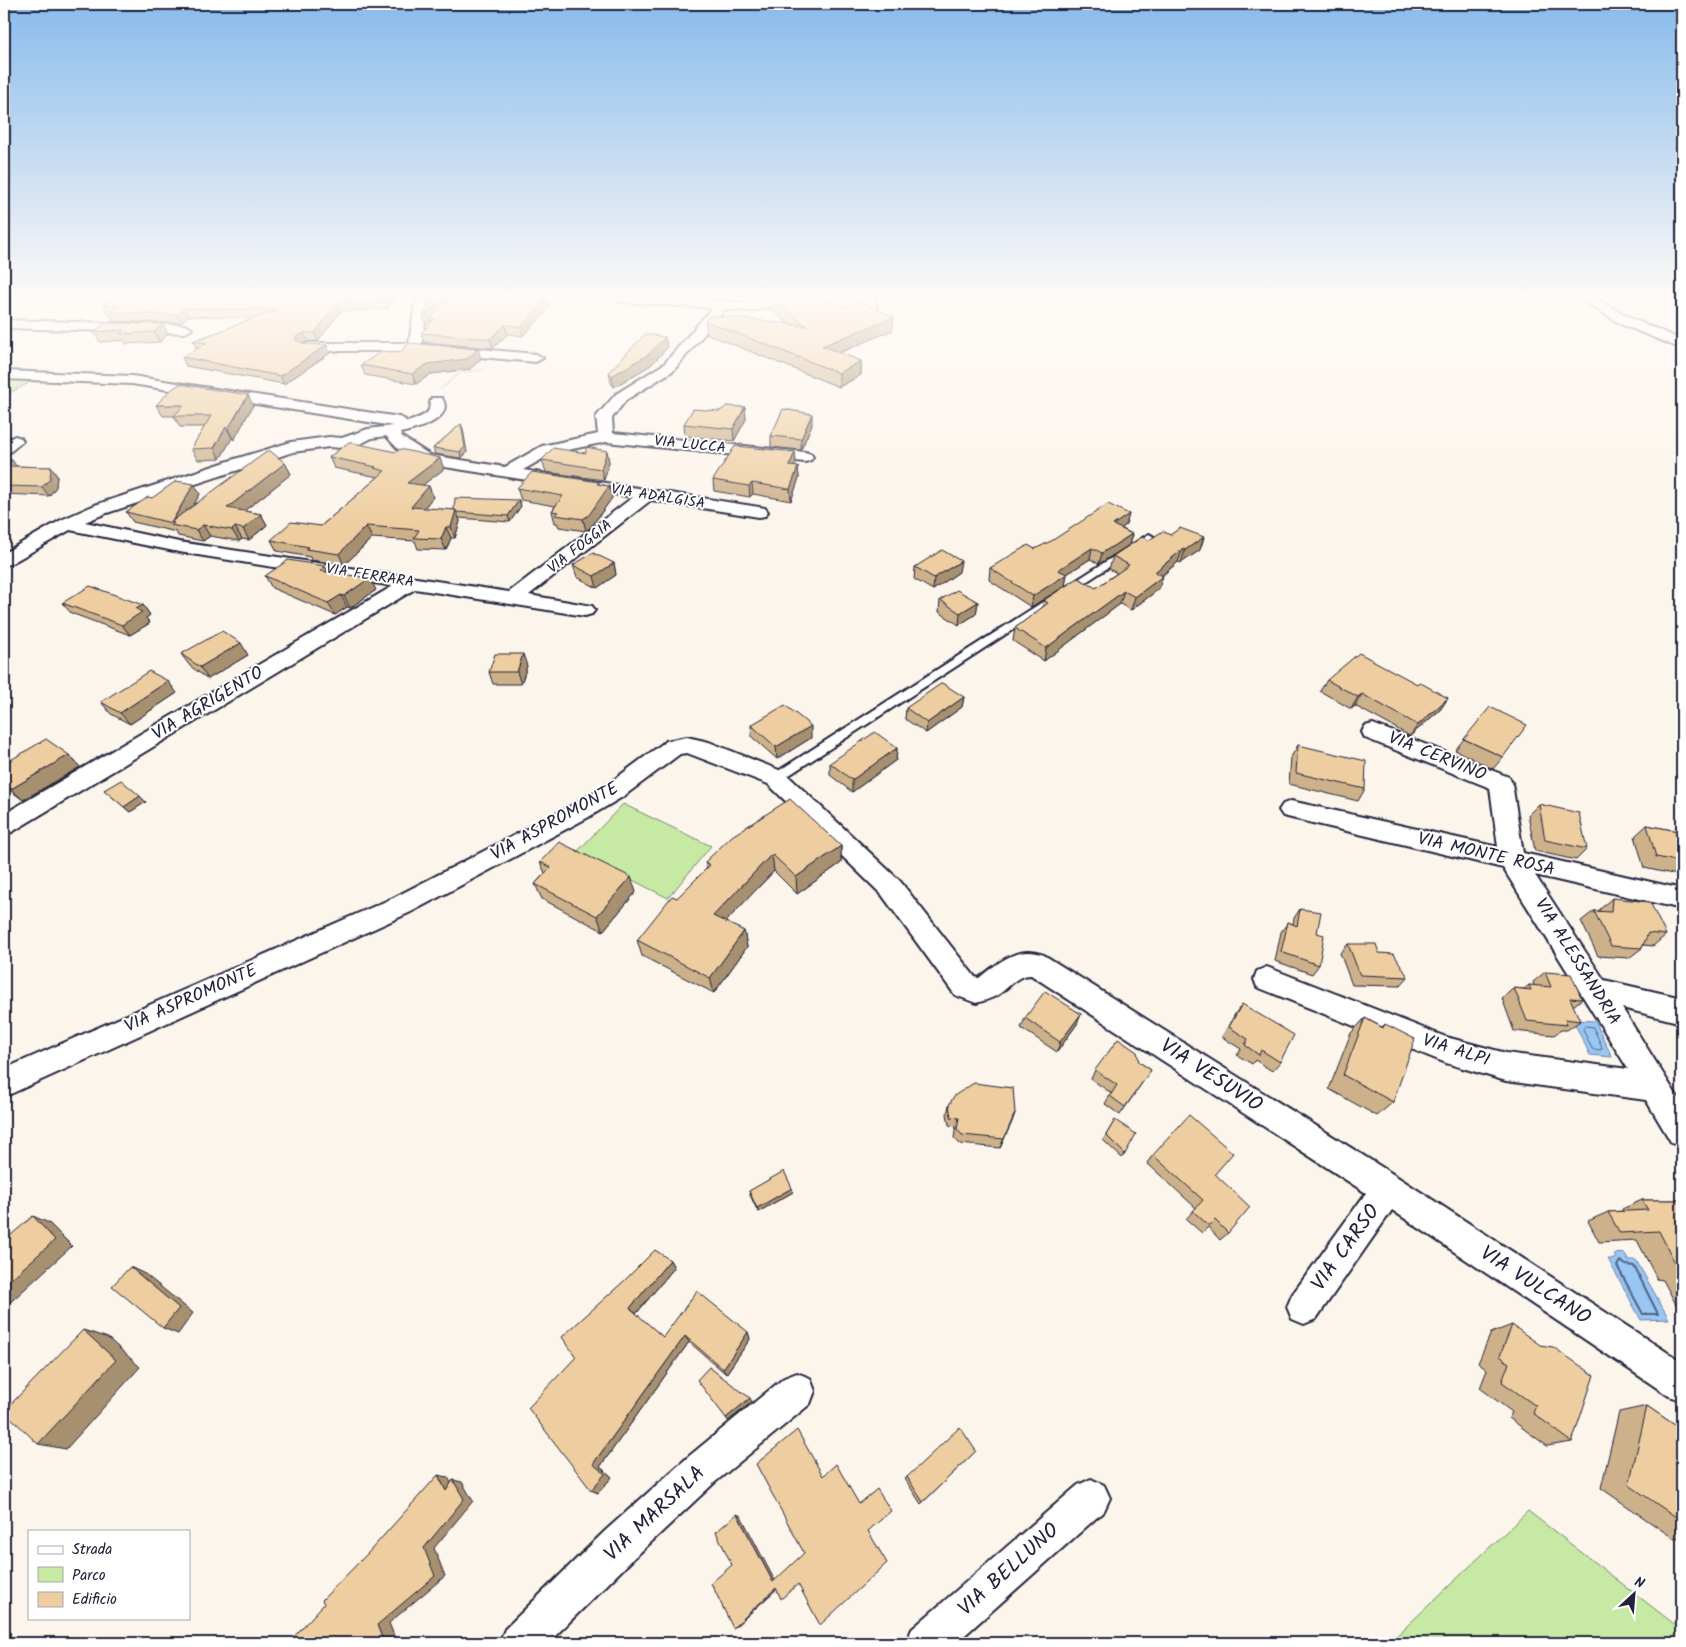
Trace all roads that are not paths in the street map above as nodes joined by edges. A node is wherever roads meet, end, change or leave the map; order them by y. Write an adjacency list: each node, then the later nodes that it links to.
1 (4, 375): 4 (street)
2 (655, 375): 6 (street)
3 (437, 401): 4 (street)
4 (409, 426): 5 (street)
5 (391, 432): 8 (street, VIA ADALGISA); 11 (street)
6 (606, 437): 7 (street, VIA LUCCA); 8 (street, VIA LUCCA)
7 (804, 457)
8 (505, 473): 9 (street, VIA ADALGISA)
9 (645, 496): 10 (street, VIA ADALGISA); 15 (street, VIA FOGGIA)
10 (759, 512)
11 (67, 524): 13 (street); 14 (street, VIA FERRARA)
12 (1149, 537): 18 (lane)
13 (4, 560)
14 (412, 583): 15 (street, VIA FERRARA); 21 (street, VIA AGRIGENTO)
15 (514, 598): 16 (street, VIA FERRARA)
16 (585, 610)
17 (1373, 732): 19 (street, VIA CERVINO)
18 (776, 778): 24 (street, VIA ASPROMONTE); 28 (street, VIA ASPROMONTE)
19 (1501, 783): 22 (street, VIA ALESSANDRIA)
20 (1291, 810): 22 (street, VIA MONTE ROSA)
21 (4, 825)
22 (1512, 861): 23 (street, VIA MONTE ROSA); 26 (street, VIA ALESSANDRIA)
23 (1682, 899)
24 (1035, 964): 31 (street, VIA VESUVIO)
25 (1267, 979): 29 (street, VIA ALPI)
26 (1595, 990): 27 (street); 29 (street, VIA ALESSANDRIA)
27 (1682, 1010)
28 (4, 1083)
29 (1655, 1087): 30 (street, VIA ALESSANDRIA)
30 (1682, 1131)
31 (1388, 1189): 32 (street, VIA CARSO); 33 (street, VIA VULCANO)
32 (1304, 1307)
33 (1682, 1383)
34 (797, 1391): 36 (street, VIA MARSALA)
35 (1091, 1498): 37 (street, VIA BELLUNO)
36 (519, 1643)
37 (926, 1643)

